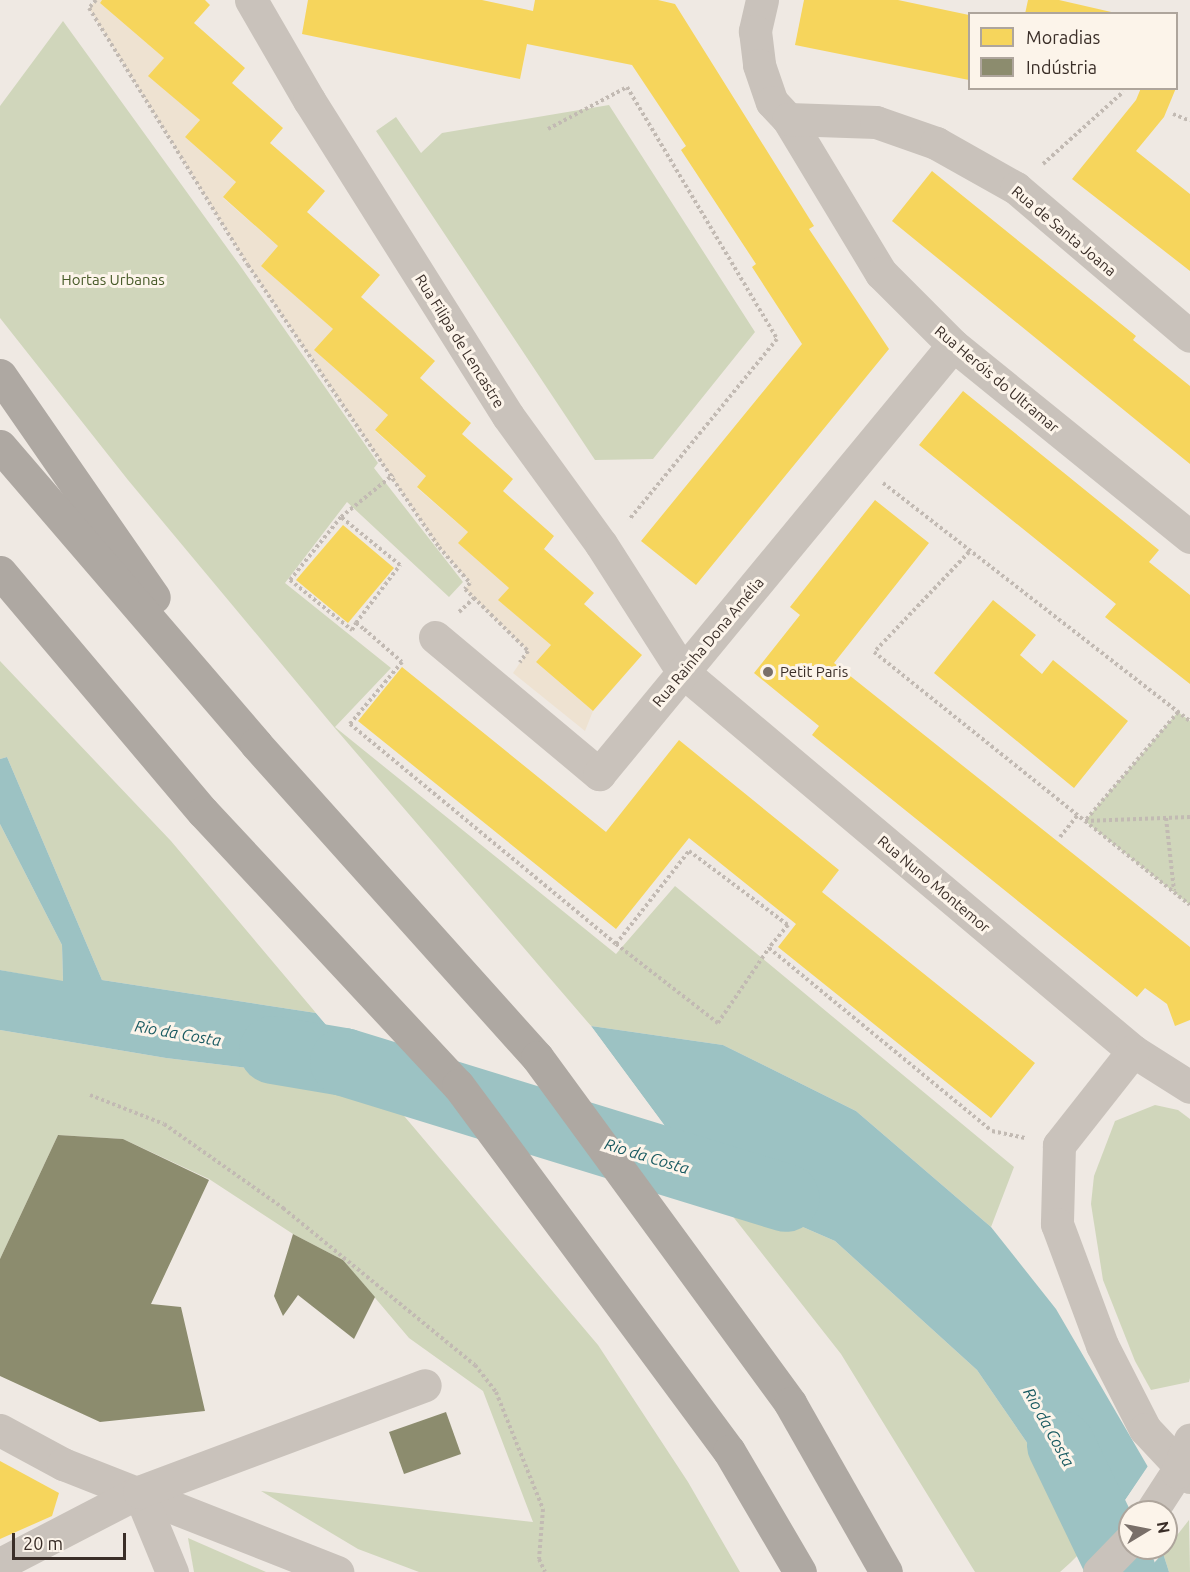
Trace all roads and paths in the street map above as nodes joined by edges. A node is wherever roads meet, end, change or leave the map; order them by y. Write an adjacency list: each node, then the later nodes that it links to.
1 (96, 0): 15 (path)
2 (251, 0): 18 (street, Rua Filipa de Lencastre)
3 (762, 0): 6 (street, Rua Heróis do Ultramar)
4 (1123, 92): 9 (path)
5 (1173, 114): 7 (path)
6 (788, 119): 9 (street, Rua de Santa Joana); 11 (street, Rua Heróis do Ultramar)
7 (1190, 121)
8 (548, 129): 18 (path)
9 (1016, 188): 10 (street, Rua de Santa Joana)
10 (1190, 336)
11 (953, 345): 14 (street, Rua Rainha Dona Amélia); 17 (street, Rua Heróis do Ultramar)
12 (0, 375): 29 (highway)
13 (0, 446): 29 (highway)
14 (857, 462): 19 (path); 25 (street, Rua Rainha Dona Amélia)
15 (393, 475): 16 (path); 24 (path)
16 (341, 517): 22 (path); 22 (path)
17 (1190, 537)
18 (601, 544): 25 (street, Rua Filipa de Lencastre)
19 (969, 552): 27 (path); 30 (path)
20 (0, 572): 26 (highway)
21 (0, 609): 26 (highway)
22 (356, 623): 37 (path)
23 (435, 637): 25 (street, Rua Rainha Dona Amélia)
24 (518, 666)
25 (683, 672): 39 (street, Rua Nuno Montemor)
26 (97, 691): 54 (highway)
27 (1178, 712): 28 (path); 33 (path)
28 (1190, 721)
29 (261, 749): 55 (highway)
30 (1078, 815): 33 (path); 34 (path)
31 (1190, 816): 32 (path)
32 (1166, 818): 33 (path); 35 (path)
33 (1085, 821): 35 (path)
34 (1060, 837)
35 (1174, 892): 36 (path)
36 (1190, 905)
37 (616, 944): 38 (path); 38 (path)
38 (770, 948): 42 (path)
39 (1133, 1051): 40 (street, Rua Nuno Montemor); 46 (street)
40 (1190, 1087)
41 (90, 1095): 53 (path)
42 (992, 1131)
43 (425, 1385): 47 (street)
44 (0, 1430): 47 (street)
45 (1190, 1440): 48 (street, bridge)
46 (1190, 1477)
47 (139, 1492): 50 (street); 51 (street); 52 (street)
48 (1159, 1500)
49 (1118, 1552): 56 (street)
50 (0, 1564)
51 (172, 1572)
52 (337, 1572)
53 (545, 1572)
54 (800, 1572)
55 (886, 1572)
56 (1099, 1572)

